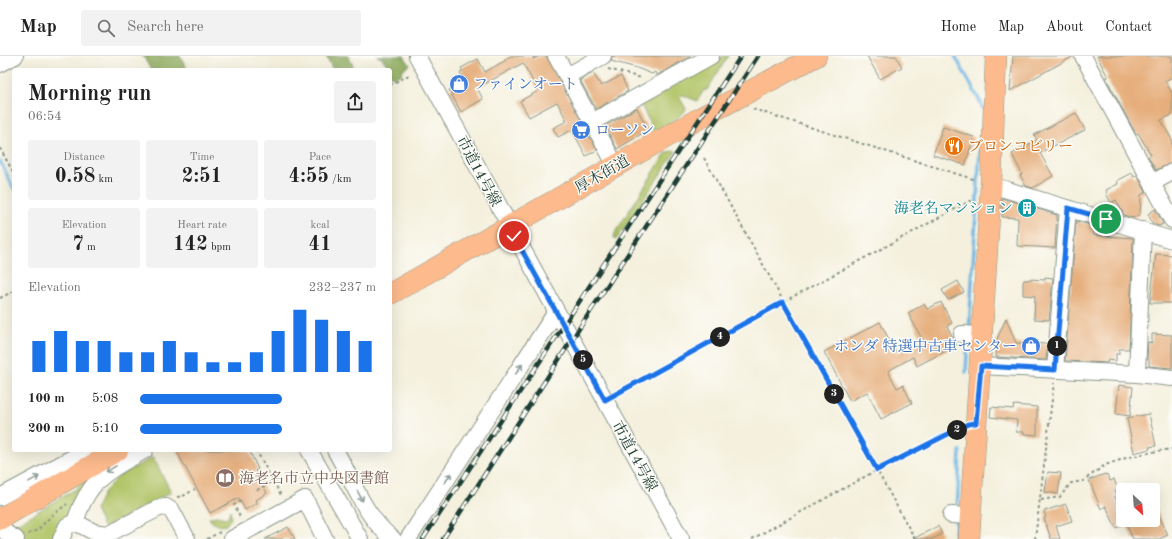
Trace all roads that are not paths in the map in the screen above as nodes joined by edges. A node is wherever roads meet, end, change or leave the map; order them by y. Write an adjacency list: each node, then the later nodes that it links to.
1 (15, 56): 9 (street)
2 (556, 56): 10 (street)
3 (712, 56): 11 (street)
4 (816, 56): 12 (main road, 厚木街道)
5 (996, 56): 14 (main road)
6 (1083, 56): 15 (street)
7 (596, 60): 10 (street)
8 (420, 62): 18 (street, 市道14号線)
9 (0, 64)
10 (567, 76): 11 (street)
11 (592, 122): 12 (street)
12 (616, 166): 18 (main road, 厚木街道)
13 (1172, 172): 15 (street)
14 (984, 182): 16 (street); 23 (main road)
15 (1152, 183): 17 (street)
16 (1068, 208): 19 (street); 24 (street)
17 (1172, 220)
18 (509, 227): 21 (main road, 厚木街道); 22 (street, 市道14号線)
19 (1143, 230): 20 (street); 25 (street)
20 (1172, 240)
21 (392, 293)
22 (556, 312): 43 (street, one-way to 22); 44 (street, 市道14号線)
23 (981, 366): 24 (street); 45 (main road)
24 (1055, 370): 25 (street)
25 (1137, 374): 26 (street)
26 (1172, 378)
27 (83, 452): 32 (street, one-way to 27)
28 (115, 452): 33 (main road)
29 (141, 452): 34 (street, one-way to 34)
30 (336, 452): 42 (street, one-way to 42)
31 (313, 457): 41 (street)
32 (0, 498)
33 (0, 518)
34 (75, 522): 37 (street); 38 (street)
35 (0, 523): 36 (street)
36 (20, 537)
37 (61, 539)
38 (186, 539)
39 (232, 539): 40 (street)
40 (325, 539)
41 (360, 539)
42 (394, 539)
43 (408, 539)
44 (681, 539)
45 (969, 539)

